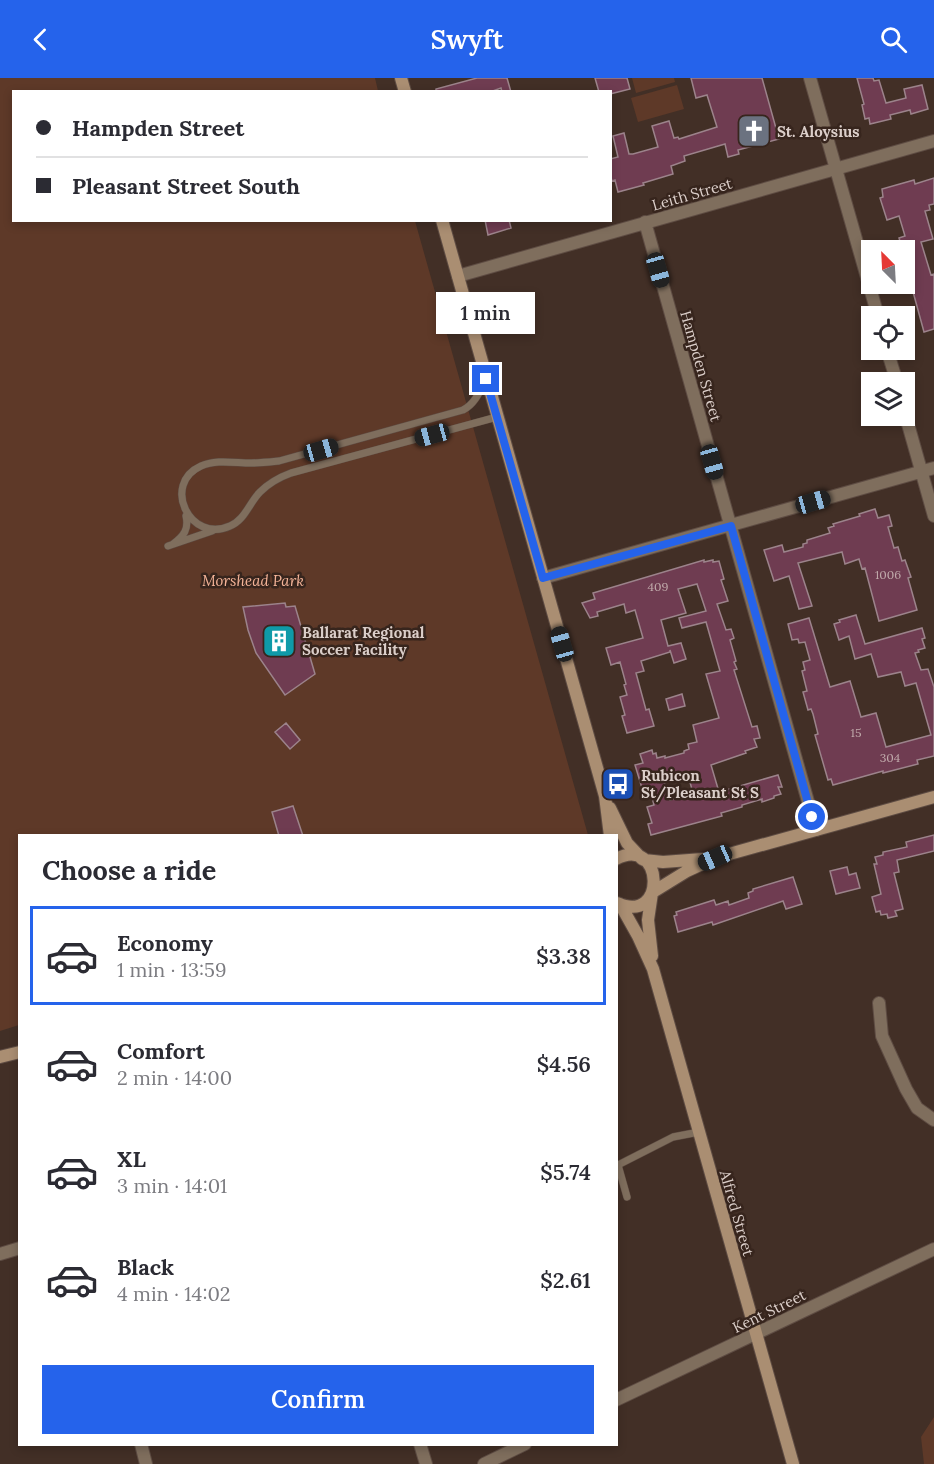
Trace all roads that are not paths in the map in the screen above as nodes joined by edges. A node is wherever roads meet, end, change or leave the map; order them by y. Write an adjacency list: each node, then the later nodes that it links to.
1 (810, 78): 3 (street)
2 (934, 141): 3 (street, Leith Street)
3 (836, 169): 5 (street, Leith Street); 7 (street)
4 (443, 222): 6 (street)
5 (645, 222): 6 (street, Leith Street); 16 (street, Hampden Street)
6 (458, 276): 8 (street)
7 (875, 306)
8 (486, 379): 9 (street); 11 (lane)
9 (497, 417): 12 (lane); 18 (street)
10 (910, 426): 13 (street)
11 (300, 455): 12 (lane); 14 (lane)
12 (305, 469): 17 (lane)
13 (928, 470): 15 (street); 16 (street)
14 (186, 512): 17 (lane); 17 (lane)
15 (934, 516)
16 (731, 526): 18 (street); 21 (street, Hampden Street)
17 (220, 529)
18 (543, 578): 19 (street)
19 (605, 796): 22 (street); 25 (street, Alfred Street)
20 (934, 796): 21 (street)
21 (816, 830): 23 (street)
22 (610, 834)
23 (715, 858): 25 (street); 26 (street)
24 (618, 859): 25 (street)
25 (643, 859): 26 (street, Alfred Street)
26 (652, 892): 27 (street); 28 (street, Alfred Street)
27 (618, 903): 28 (street, Alfred Street)
28 (653, 969): 33 (street, Alfred Street)
29 (879, 1003): 32 (street)
30 (18, 1052): 31 (street)
31 (0, 1057)
32 (934, 1120)
33 (699, 1132): 34 (lane); 40 (street, Alfred Street)
34 (618, 1164)
35 (618, 1168): 36 (lane)
36 (627, 1197)
37 (18, 1249): 39 (street)
38 (934, 1249): 40 (street, Kent Street)
39 (0, 1254)
40 (756, 1333): 41 (street, Kent Street); 48 (street, Alfred Street)
41 (618, 1400)
42 (142, 1446): 45 (street)
43 (421, 1446): 46 (street)
44 (521, 1446): 47 (street)
45 (146, 1464)
46 (426, 1464)
47 (484, 1464)
48 (793, 1464)

